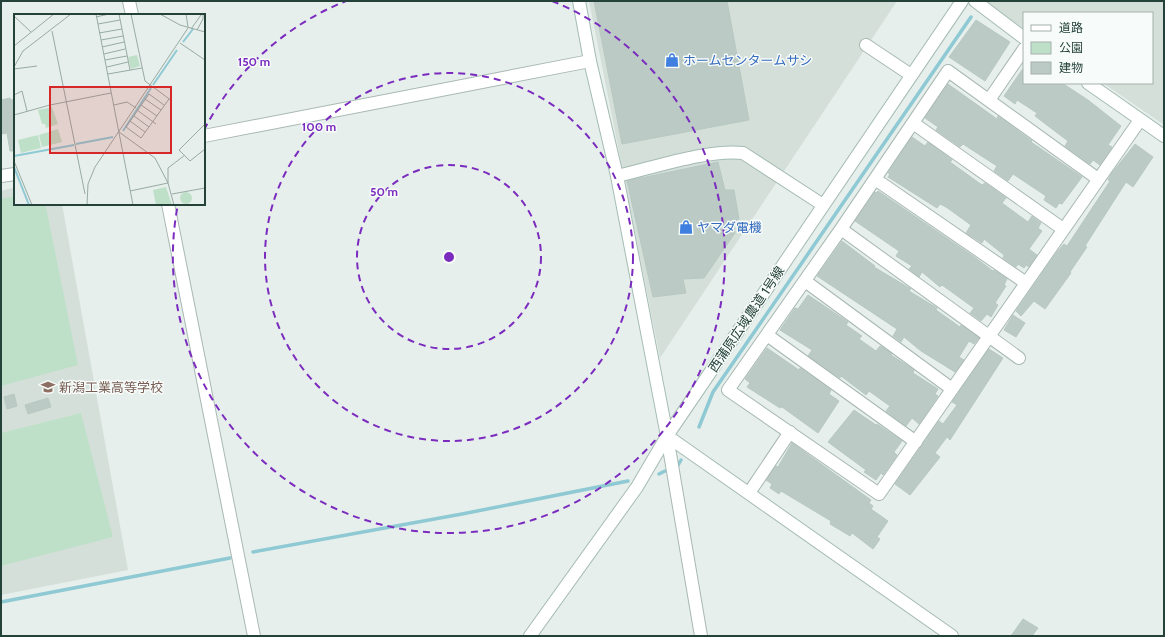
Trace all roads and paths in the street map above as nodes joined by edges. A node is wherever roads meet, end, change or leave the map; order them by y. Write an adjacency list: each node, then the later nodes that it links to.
1 (129, 1): 5 (street)
2 (579, 1): 9 (street)
3 (962, 1): 10 (street, 西蒲原広域農道 1号線)
4 (975, 1): 6 (street)
5 (132, 14)
6 (1023, 37)
7 (866, 45): 10 (street)
8 (1023, 50): 12 (street)
9 (590, 61): 15 (street); 19 (street)
10 (911, 75): 23 (street, 西蒲原広域農道 1号線)
11 (1089, 84): 13 (street)
12 (989, 100): 14 (street); 21 (street)
13 (1140, 120): 16 (street); 21 (street)
14 (913, 123): 20 (street); 24 (street)
15 (205, 136)
16 (1164, 136)
17 (14, 174): 18 (street)
18 (1, 176)
19 (617, 176): 23 (street); 33 (street)
20 (875, 179): 25 (street); 27 (street)
21 (1098, 179): 24 (street)
22 (168, 205): 36 (street)
23 (823, 205): 33 (street, 西蒲原広域農道 1号線)
24 (1063, 229): 27 (street)
25 (841, 230): 26 (street); 29 (street)
26 (805, 281): 28 (street); 31 (street)
27 (1026, 283): 29 (street)
28 (767, 335): 32 (street); 34 (street)
29 (989, 336): 30 (street); 31 (street)
30 (1018, 358)
31 (952, 389): 34 (street)
32 (790, 432): 34 (street); 35 (street)
33 (667, 436): 35 (street); 37 (street, 西蒲原広域農道 1号線); 38 (street)
34 (916, 442)
35 (749, 493): 39 (street)
36 (254, 636)
37 (530, 636)
38 (701, 636)
39 (952, 636)

